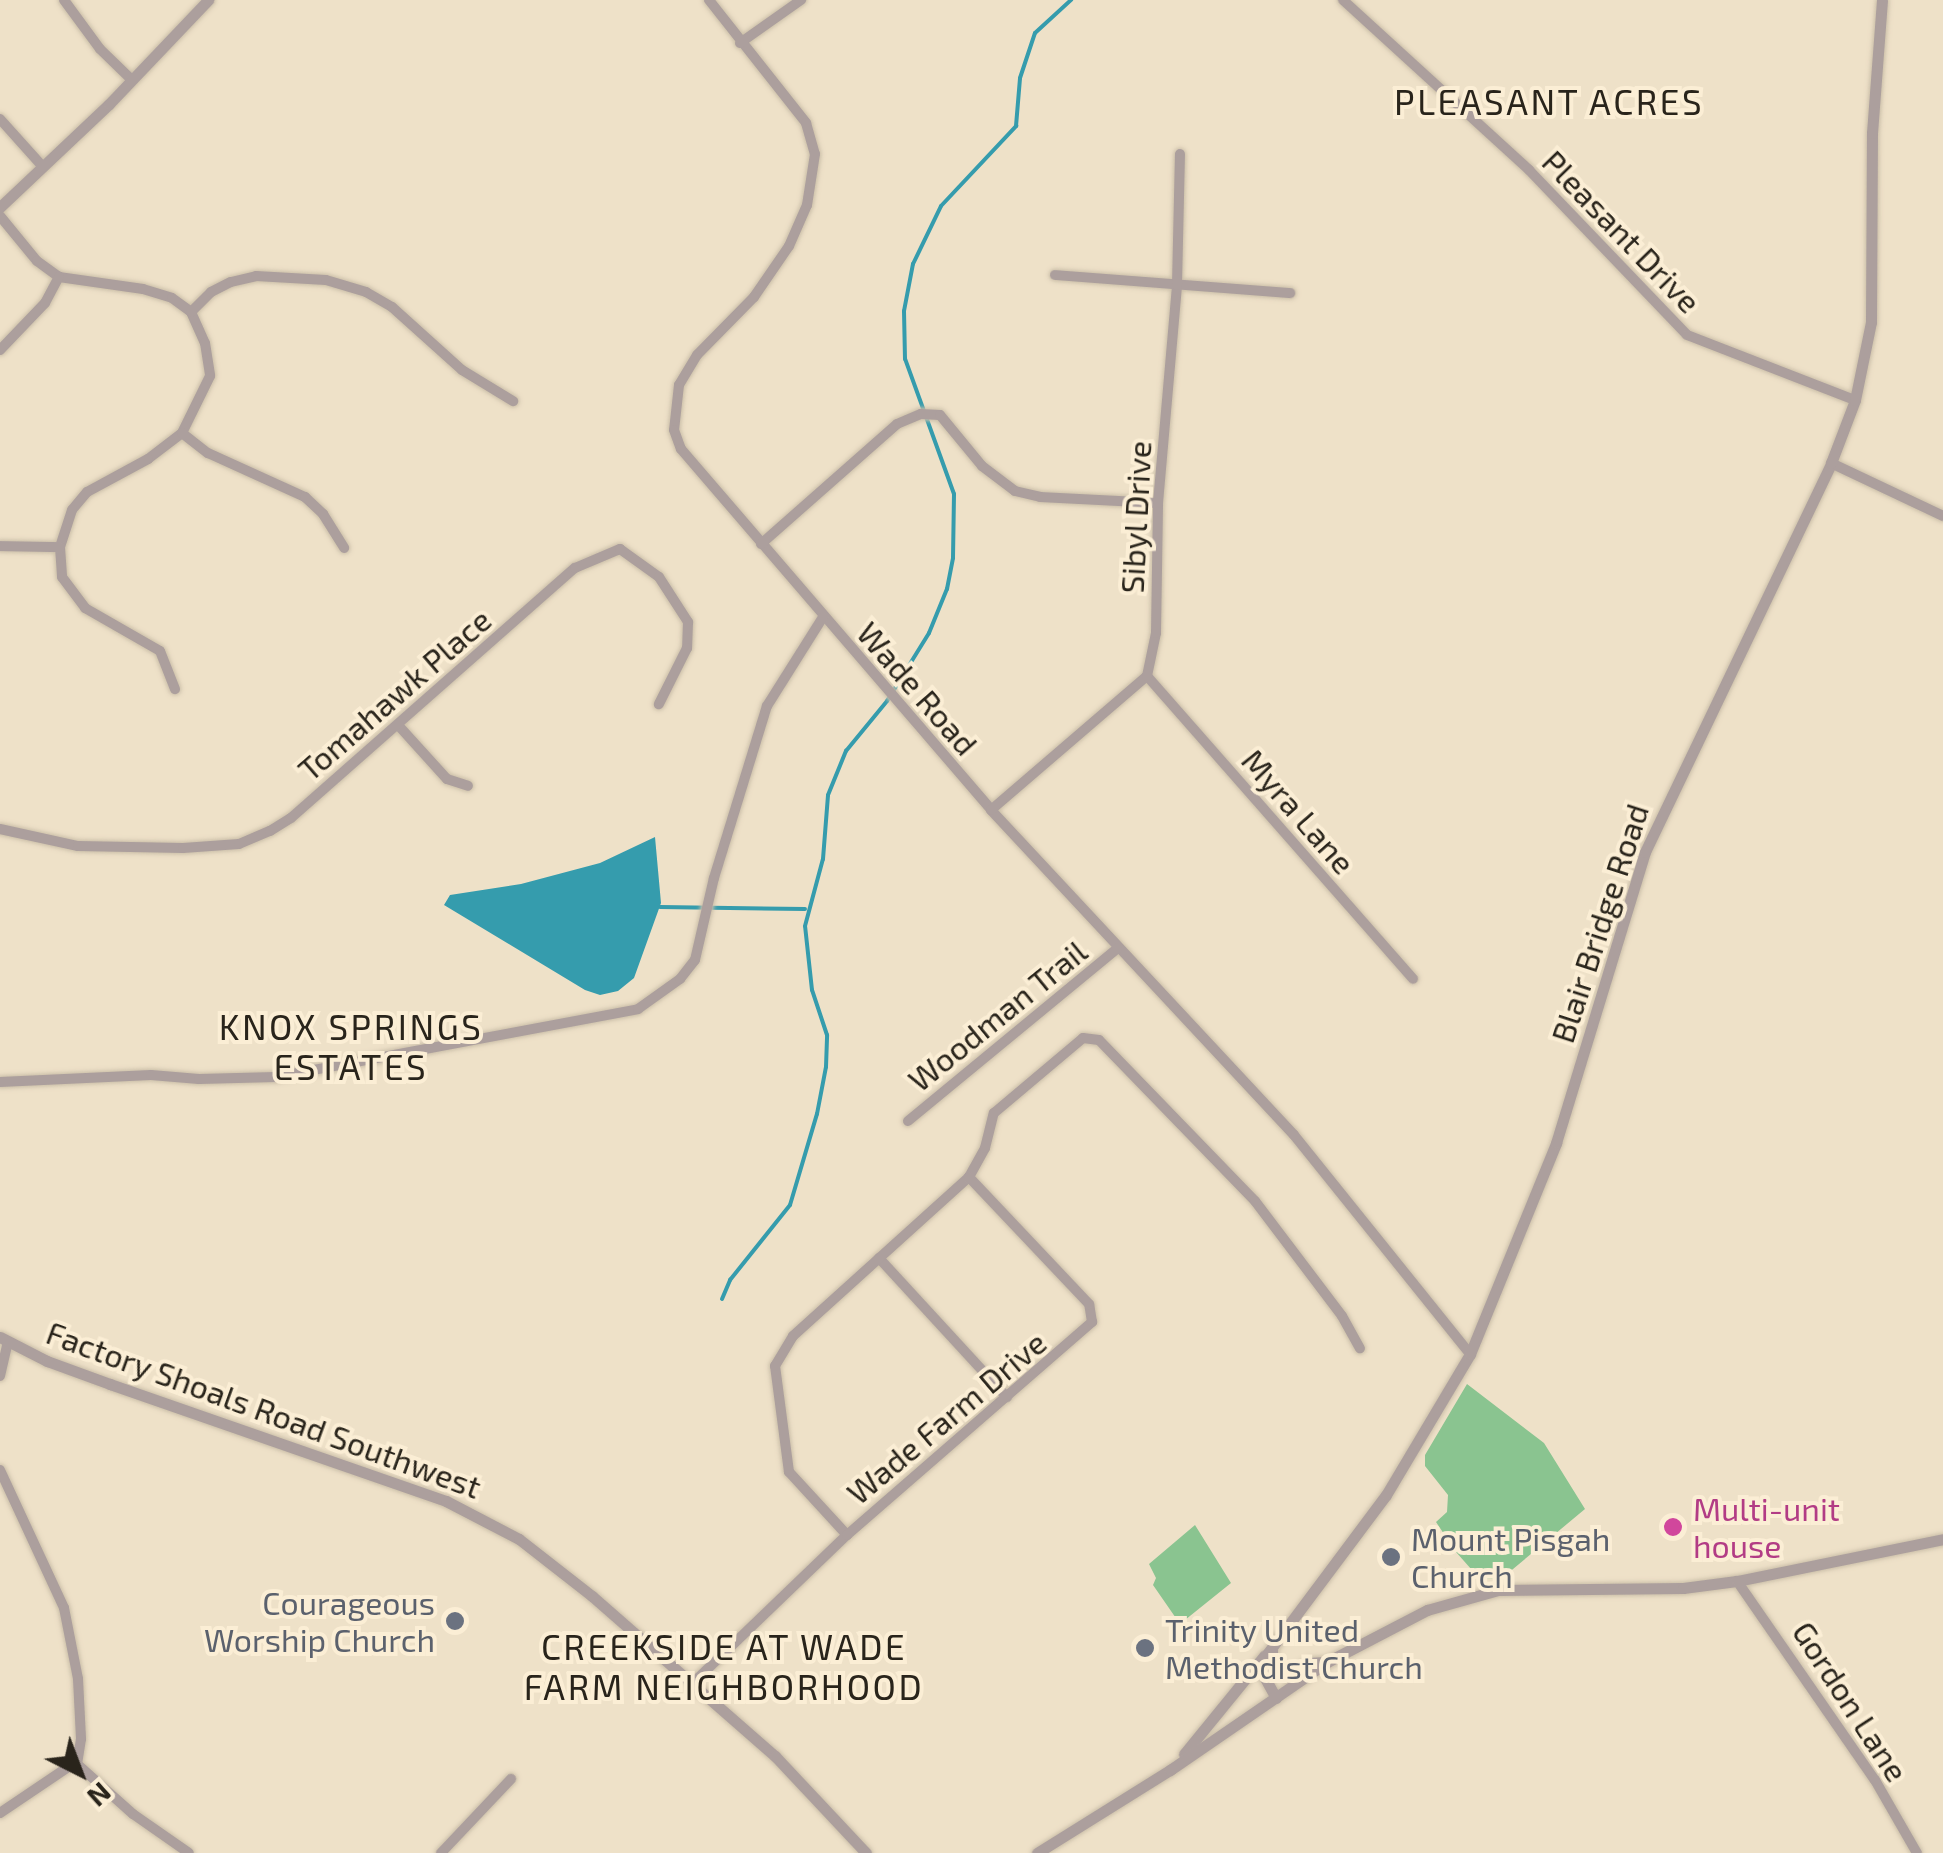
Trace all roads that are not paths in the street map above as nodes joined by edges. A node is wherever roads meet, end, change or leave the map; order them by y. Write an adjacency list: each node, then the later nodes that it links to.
1 (64, 0): 8 (street)
2 (208, 0): 8 (street)
3 (709, 0): 7 (street, Wade Road)
4 (801, 0): 7 (street)
5 (1343, 0): 20 (street, Pleasant Drive)
6 (1882, 0): 20 (street, Blair Bridge Road)
7 (740, 43): 26 (street, Wade Road)
8 (132, 80): 11 (street)
9 (0, 120): 11 (street)
10 (1180, 154): 16 (street, Sibyl Drive)
11 (42, 167): 12 (street)
12 (0, 207)
13 (0, 216): 15 (street)
14 (1056, 275): 16 (street)
15 (59, 277): 18 (street); 19 (street)
16 (1176, 285): 17 (street); 24 (street, Sibyl Drive)
17 (1290, 293)
18 (191, 312): 21 (street); 22 (street)
19 (0, 350)
20 (1855, 400): 23 (street, Blair Bridge Road)
21 (513, 402)
22 (182, 433): 28 (street); 29 (street)
23 (1830, 463): 25 (street); 46 (street, Blair Bridge Road)
24 (1158, 503): 26 (street); 31 (street, Sibyl Drive)
25 (1941, 510)
26 (761, 544): 30 (street, Wade Road)
27 (0, 546): 28 (street)
28 (60, 547): 32 (street)
29 (344, 548)
30 (823, 616): 36 (street, Wade Road); 40 (street)
31 (1147, 676): 36 (street); 39 (street, Myra Lane)
32 (175, 689)
33 (659, 704): 34 (street, Tomahawk Place)
34 (398, 725): 35 (street); 37 (street, Tomahawk Place)
35 (468, 786)
36 (991, 810): 38 (street, Wade Road)
37 (0, 828)
38 (1117, 949): 41 (street, Woodman Trail); 46 (street, Wade Road)
39 (1413, 979)
40 (0, 1082)
41 (908, 1120)
42 (969, 1177): 43 (street); 45 (street); 48 (street, Wade Farm Drive)
43 (879, 1258): 48 (street); 50 (street)
44 (4, 1339): 47 (street); 55 (street, Factory Shoals Road Southwest)
45 (1360, 1348)
46 (1470, 1354): 53 (street, Blair Bridge Road)
47 (0, 1376)
48 (1007, 1397): 50 (street, Wade Farm Drive)
49 (0, 1470): 57 (street)
50 (847, 1535): 55 (street, Wade Farm Drive)
51 (1943, 1539): 52 (street)
52 (1737, 1581): 54 (street); 65 (street, Gordon Lane)
53 (1273, 1646): 54 (street); 56 (street); 58 (street, Blair Bridge Road)
54 (1327, 1662): 56 (street)
55 (693, 1683): 63 (street, Factory Shoals Road Southwest)
56 (1276, 1698): 58 (street)
57 (76, 1761): 60 (street); 61 (street)
58 (1170, 1770): 64 (street)
59 (512, 1780): 62 (street)
60 (0, 1813)
61 (189, 1853)
62 (441, 1853)
63 (866, 1853)
64 (1037, 1853)
65 (1917, 1853)

